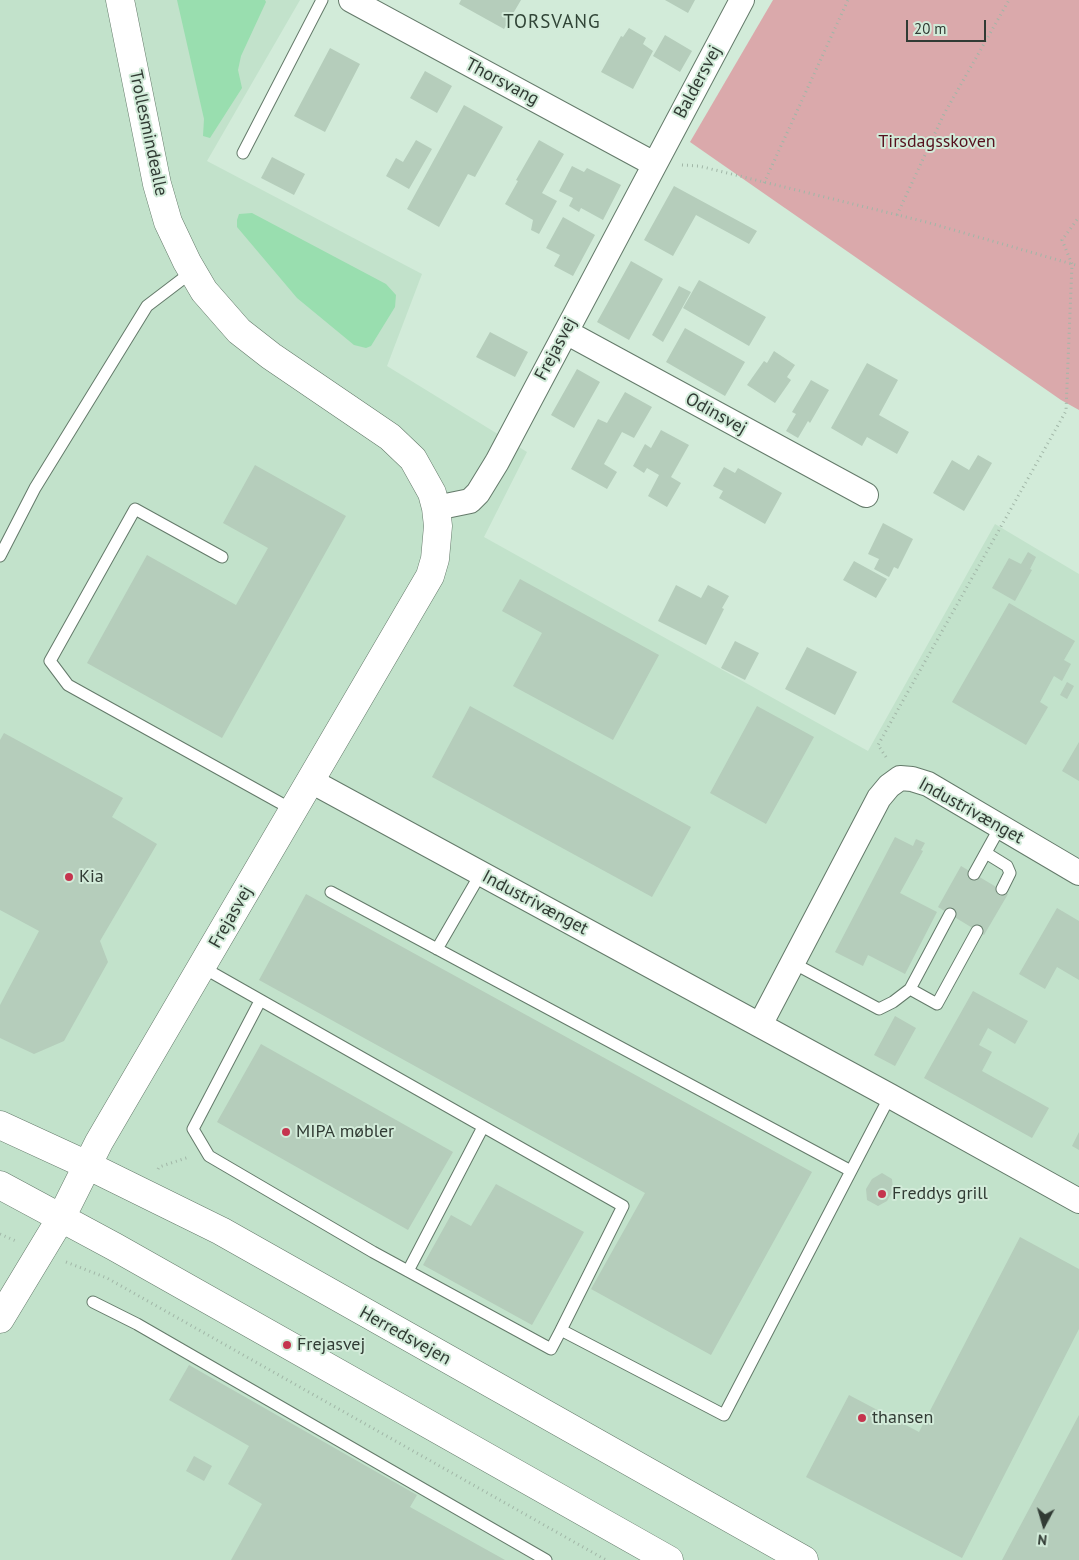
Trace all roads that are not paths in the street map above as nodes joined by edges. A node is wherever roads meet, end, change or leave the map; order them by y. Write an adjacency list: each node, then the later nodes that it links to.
1 (120, 0): 7 (street, Trollesmindealle)
2 (322, 0): 5 (lane)
3 (351, 0): 6 (street, Thorsvang)
4 (742, 0): 6 (street, Baldersvej)
5 (243, 153)
6 (654, 164): 8 (street, Frejasvej)
7 (190, 267): 10 (street, Frejasvej); 11 (lane)
8 (566, 332): 9 (street, Odinsvej); 10 (street, Frejasvej)
9 (866, 496)
10 (436, 508): 13 (street, Frejasvej)
11 (0, 556)
12 (222, 557): 14 (lane)
13 (311, 781): 14 (street, Frejasvej); 17 (street, Industrivænget)
14 (294, 810): 26 (street, Frejasvej)
15 (1000, 827): 16 (lane); 18 (street, Industrivænget); 25 (street, Industrivænget)
16 (986, 852): 19 (lane); 20 (lane)
17 (481, 873): 24 (lane); 29 (street, Industrivænget)
18 (1079, 873)
19 (974, 874)
20 (1002, 889)
21 (331, 892): 24 (lane)
22 (950, 914): 27 (lane)
23 (977, 931): 27 (lane)
24 (437, 949): 34 (lane)
25 (793, 963): 27 (lane); 29 (street, Industrivænget)
26 (202, 968): 28 (lane); 33 (street, Frejasvej)
27 (910, 989)
28 (260, 1001): 32 (lane); 38 (lane)
29 (760, 1025): 30 (street, Industrivænget)
30 (890, 1096): 34 (lane); 36 (street, Industrivænget)
31 (0, 1125): 33 (street, Herredsvejen)
32 (483, 1127): 38 (lane); 41 (lane)
33 (87, 1165): 37 (street, Frejasvej); 44 (street, Herredsvejen)
34 (851, 1171): 41 (lane)
35 (0, 1186): 37 (street)
36 (1079, 1201)
37 (61, 1218): 40 (street, Frejasvej); 43 (street)
38 (408, 1271): 41 (lane)
39 (93, 1302): 42 (lane)
40 (0, 1319)
41 (561, 1330)
42 (546, 1560)
43 (669, 1560)
44 (804, 1560)

